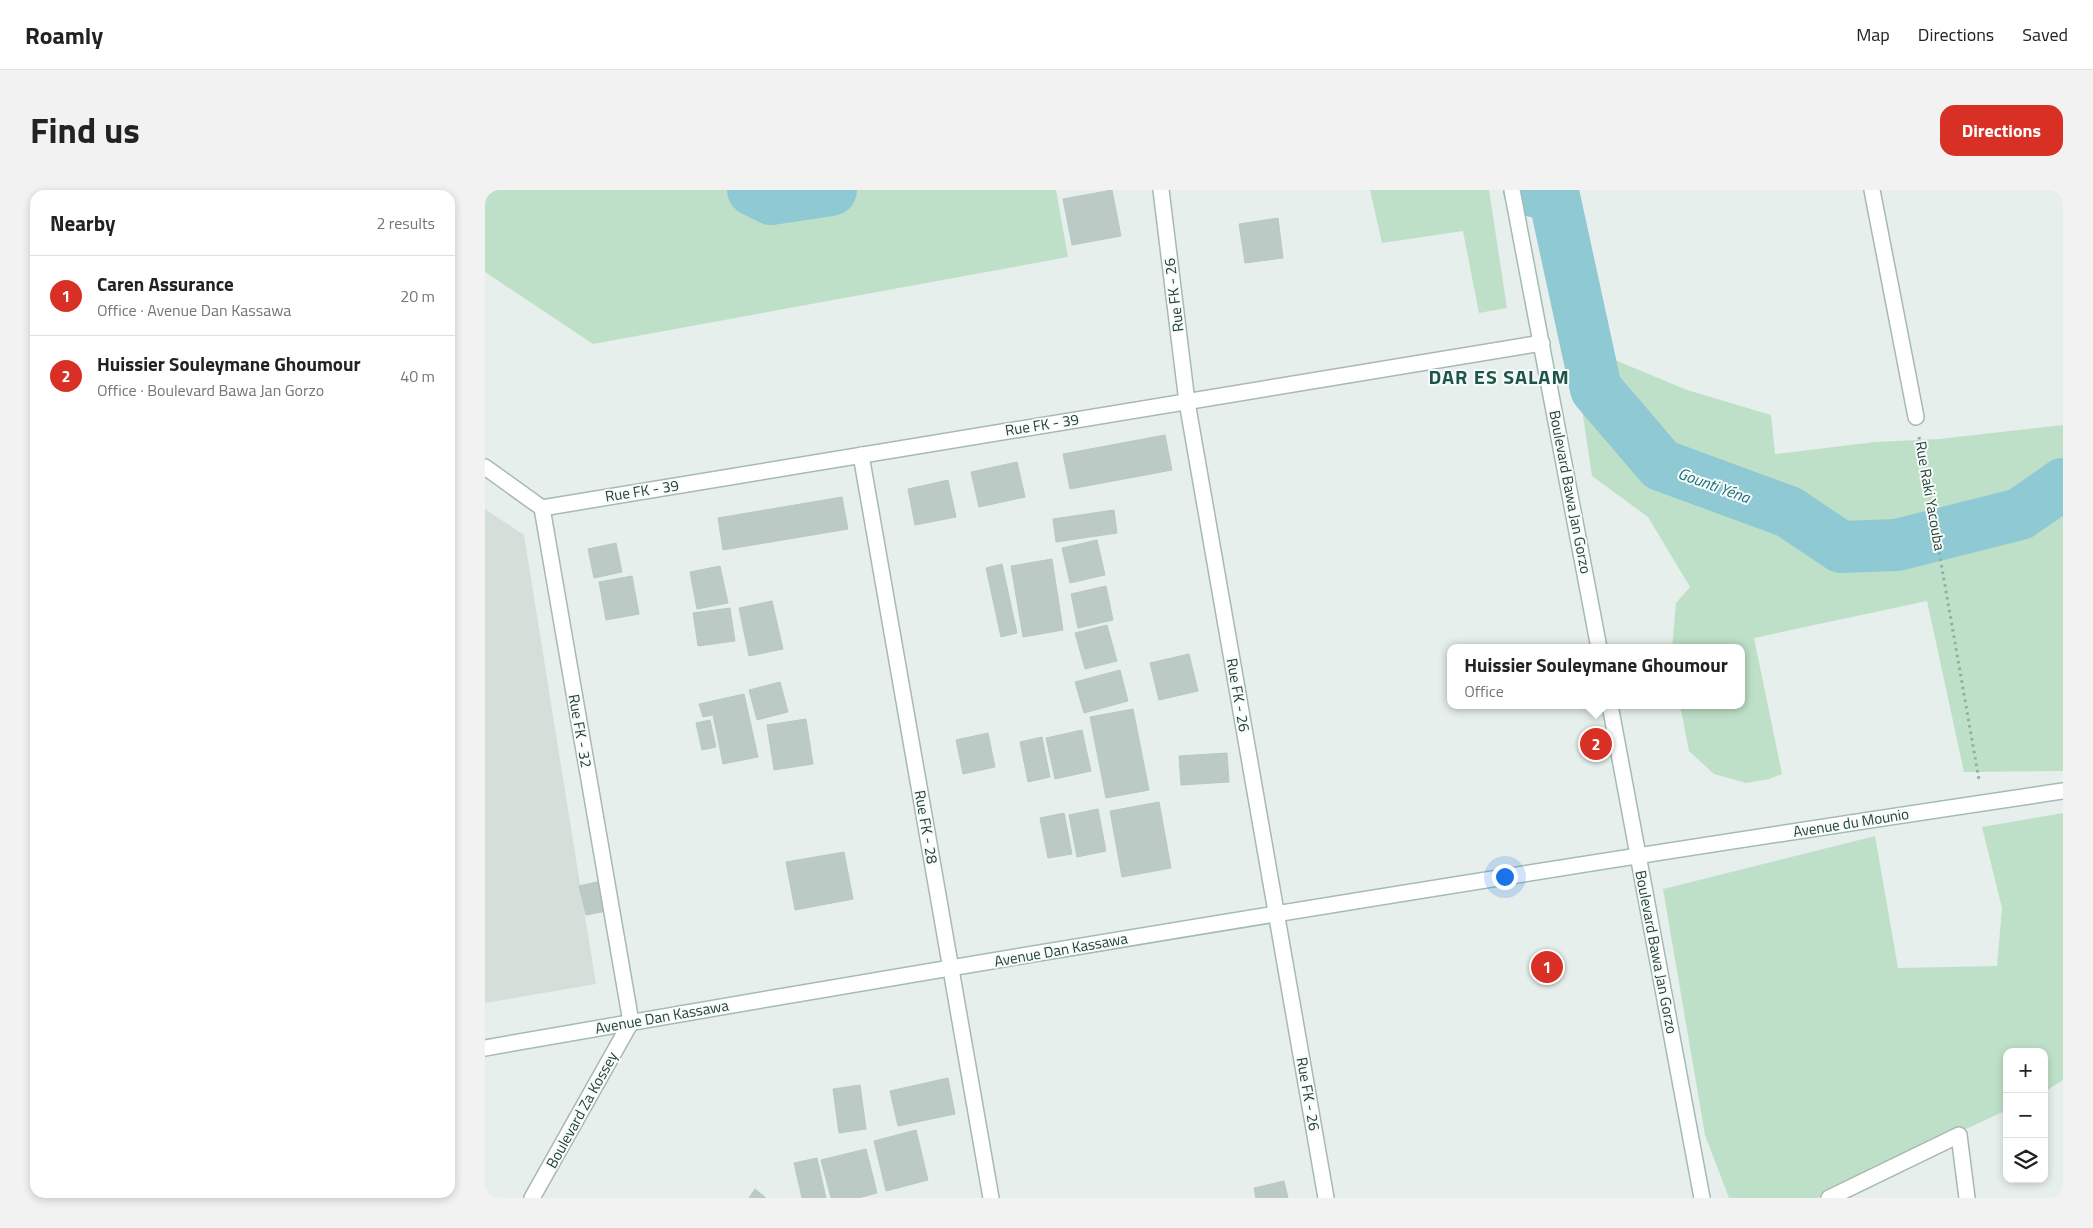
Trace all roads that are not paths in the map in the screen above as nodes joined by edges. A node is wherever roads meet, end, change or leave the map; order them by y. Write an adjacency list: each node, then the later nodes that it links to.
1 (1161, 190): 5 (street, Rue FK - 26)
2 (1513, 190): 4 (street, Boulevard Bawa Jan Gorzo)
3 (1872, 190): 6 (street)
4 (1542, 343): 5 (street, Rue FK - 39); 10 (street, Boulevard Bawa Jan Gorzo)
5 (1187, 402): 7 (street, Rue FK - 39); 14 (street, Rue FK - 26)
6 (1916, 417)
7 (861, 455): 9 (street, Rue FK - 39); 15 (street, Rue FK - 28)
8 (485, 467): 9 (street)
9 (542, 508): 16 (street, Rue FK - 32)
10 (1598, 644)
11 (1611, 709): 13 (street, Boulevard Bawa Jan Gorzo)
12 (2063, 790): 13 (street, Avenue du Mounio)
13 (1638, 855): 14 (street, Avenue Dan Kassawa); 21 (street, Boulevard Bawa Jan Gorzo)
14 (1276, 914): 15 (street, Avenue Dan Kassawa); 20 (street, Rue FK - 26)
15 (952, 969): 16 (street, Avenue Dan Kassawa); 19 (street, Rue FK - 28)
16 (631, 1022): 17 (street, Avenue Dan Kassawa); 18 (street, Boulevard Za Kossey)
17 (485, 1048)
18 (532, 1198)
19 (991, 1198)
20 (1326, 1198)
21 (1702, 1198)
22 (1829, 1198): 23 (street)
23 (1967, 1198)

